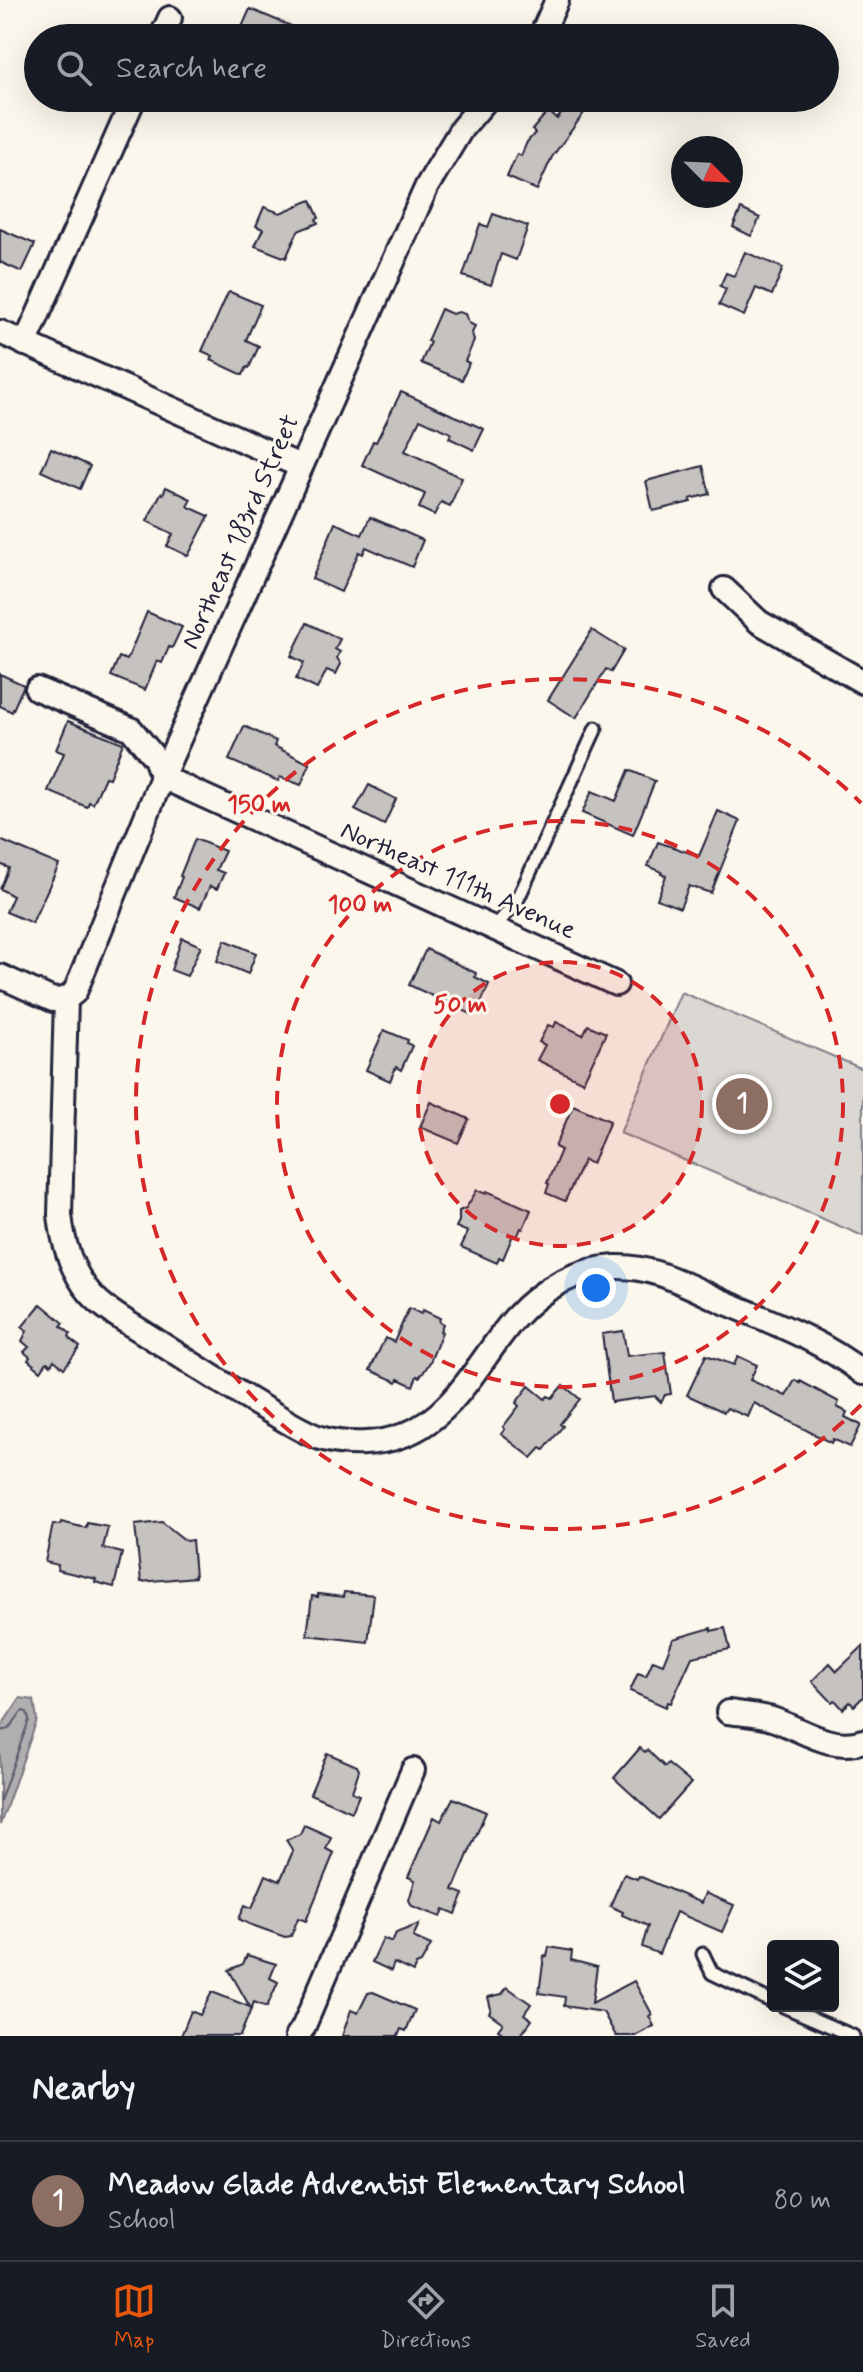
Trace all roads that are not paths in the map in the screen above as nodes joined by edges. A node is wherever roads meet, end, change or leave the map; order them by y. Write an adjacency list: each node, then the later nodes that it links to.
1 (557, 0): 2 (street)
2 (546, 24)
3 (128, 112): 6 (street)
4 (476, 112): 7 (street, Northeast 183rd Street)
5 (0, 332): 6 (street)
6 (25, 344): 7 (street)
7 (300, 466): 12 (street, Northeast 183rd Street)
8 (724, 589): 9 (street)
9 (863, 682)
10 (37, 689): 12 (street)
11 (596, 728): 13 (lane)
12 (162, 777): 13 (street, Northeast 111th Avenue); 16 (street, Northeast 183rd Street)
13 (494, 928): 15 (street, Northeast 111th Avenue)
14 (0, 976): 16 (street)
15 (616, 984)
16 (66, 999): 17 (street)
17 (863, 1373)
18 (728, 1712): 19 (street)
19 (863, 1741)
20 (413, 1770): 24 (street)
21 (703, 1954): 22 (lane)
22 (767, 1999)
23 (797, 2012): 25 (lane)
24 (297, 2036)
25 (853, 2036)

